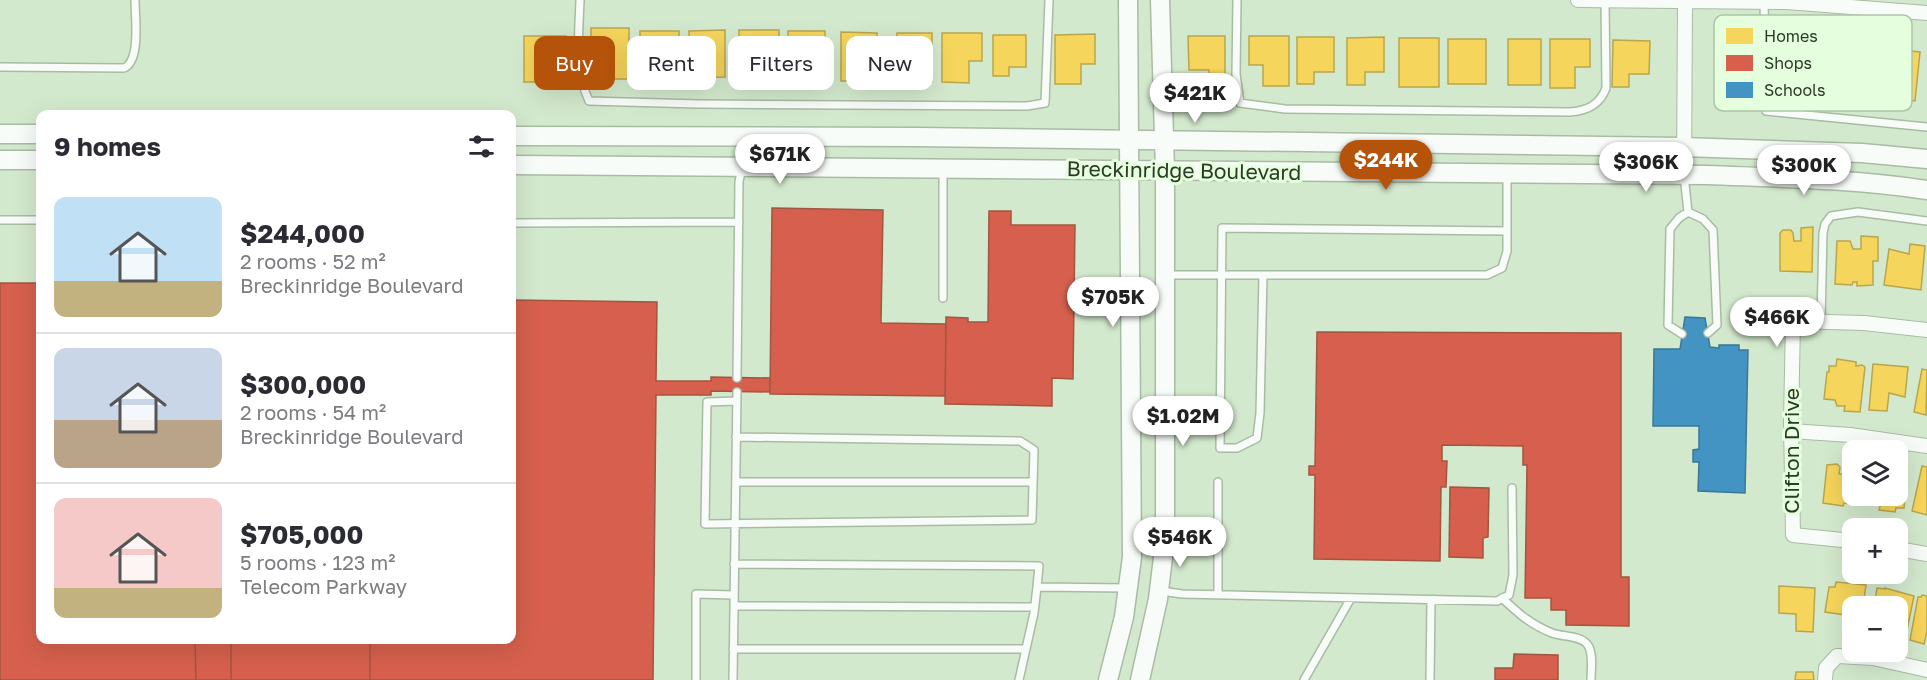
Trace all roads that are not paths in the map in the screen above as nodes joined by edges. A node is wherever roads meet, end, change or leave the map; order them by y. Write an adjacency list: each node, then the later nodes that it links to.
1 (135, 0): 15 (lane)
2 (580, 0): 3 (lane)
3 (1048, 0)
4 (1128, 0): 22 (street)
5 (1160, 0): 23 (street)
6 (1237, 0): 8 (lane)
7 (1578, 0): 8 (street)
8 (1605, 0): 9 (street)
9 (1677, 0): 10 (street)
10 (1685, 1): 12 (street); 24 (street)
11 (1787, 1): 12 (street); 13 (street)
12 (1764, 2): 14 (lane)
13 (1927, 13)
14 (1764, 15)
15 (0, 67)
16 (1766, 111): 17 (lane)
17 (1927, 127)
18 (0, 134): 19 (street)
19 (36, 134)
20 (516, 136): 21 (street, Breckinridge Boulevard)
21 (743, 137): 22 (street, Breckinridge Boulevard); 29 (street)
22 (1130, 140): 23 (street, Breckinridge Boulevard); 31 (street)
23 (1164, 141): 24 (street, Breckinridge Boulevard); 32 (street)
24 (1683, 147): 25 (street, Breckinridge Boulevard); 34 (street)
25 (1927, 159)
26 (0, 160): 27 (street)
27 (36, 160)
28 (516, 165): 29 (street, Breckinridge Boulevard)
29 (743, 167): 30 (street, Breckinridge Boulevard); 40 (lane)
30 (944, 168): 31 (street, Breckinridge Boulevard); 46 (lane)
31 (1130, 170): 32 (street, Breckinridge Boulevard); 67 (street)
32 (1164, 171): 33 (street, Breckinridge Boulevard); 43 (street)
33 (1508, 174): 34 (street, Breckinridge Boulevard); 42 (lane)
34 (1684, 175): 35 (street, Breckinridge Boulevard); 36 (lane)
35 (1927, 190)
36 (1688, 212): 49 (lane); 50 (lane)
37 (0, 220): 38 (lane)
38 (36, 220)
39 (1927, 221): 47 (lane)
40 (739, 222): 41 (lane); 51 (lane)
41 (516, 223)
42 (1508, 231): 44 (lane); 45 (lane)
43 (1165, 275): 44 (lane); 68 (street)
44 (1222, 275): 45 (lane); 45 (lane)
45 (1263, 275)
46 (943, 298)
47 (1821, 321): 48 (street, Clifton Drive); 54 (street, Clifton Drive)
48 (1927, 330)
49 (1708, 333)
50 (1682, 334)
51 (737, 378)
52 (737, 392): 53 (lane)
53 (737, 401): 55 (lane); 61 (lane)
54 (1791, 431): 56 (street); 62 (street, Clifton Drive)
55 (736, 437): 57 (lane); 58 (lane)
56 (1927, 446)
57 (736, 482): 58 (lane); 61 (lane)
58 (1033, 482): 61 (lane)
59 (1218, 482): 70 (lane)
60 (1512, 488): 72 (lane)
61 (735, 524): 65 (lane)
62 (1842, 540)
63 (1908, 551): 64 (street)
64 (1927, 554)
65 (734, 564): 66 (lane); 69 (lane)
66 (1037, 587): 67 (lane); 75 (lane)
67 (1129, 588): 68 (street); 82 (street)
68 (1159, 591): 70 (lane); 83 (street)
69 (734, 595): 74 (lane); 79 (lane)
70 (1218, 595): 71 (lane)
71 (1351, 598): 73 (lane); 84 (lane)
72 (1502, 598): 73 (lane); 86 (lane)
73 (1431, 600): 85 (lane)
74 (734, 606): 75 (lane); 76 (lane)
75 (1034, 607): 77 (lane)
76 (733, 649): 77 (lane); 80 (lane)
77 (1026, 649): 81 (lane)
78 (1927, 670): 87 (street)
79 (696, 680)
80 (733, 680)
81 (1019, 680)
82 (1108, 680)
83 (1140, 680)
84 (1304, 680)
85 (1430, 680)
86 (1591, 680)
87 (1825, 680)

